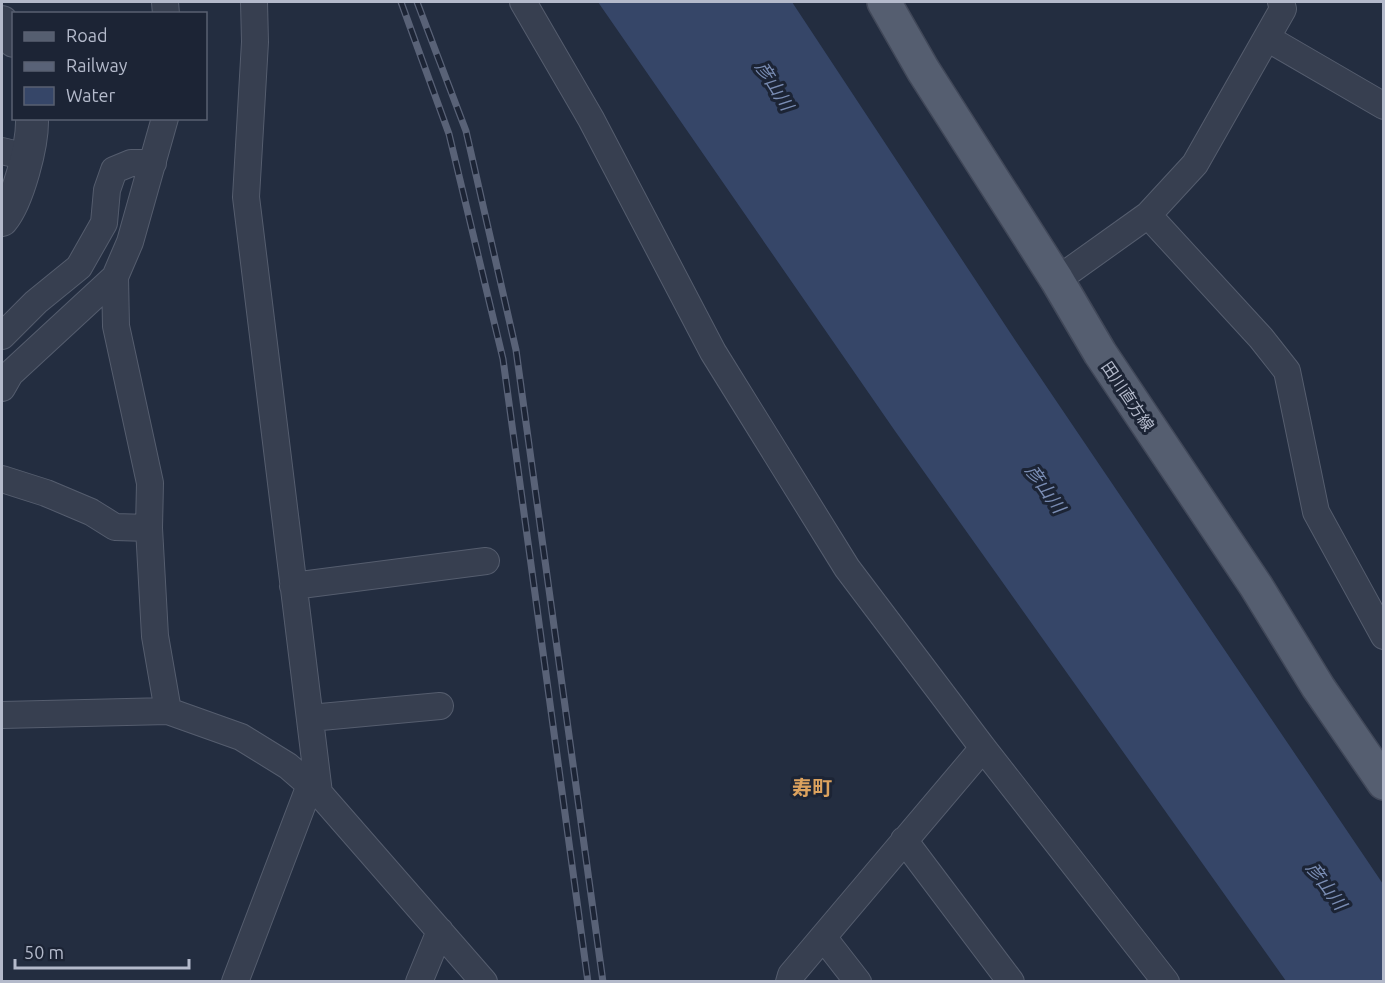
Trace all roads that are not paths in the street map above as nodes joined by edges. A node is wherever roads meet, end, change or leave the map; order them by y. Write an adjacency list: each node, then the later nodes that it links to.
1 (254, 2): 22 (street)
2 (524, 2): 28 (street)
3 (884, 2): 16 (main road, 田川直方線)
4 (1278, 4): 7 (street)
5 (2, 22): 6 (street)
6 (12, 38)
7 (1267, 38): 8 (street); 13 (street)
8 (1383, 106)
9 (32, 120): 11 (street)
10 (164, 120): 12 (street)
11 (14, 154): 14 (street)
12 (153, 163): 15 (street); 17 (street)
13 (1148, 215): 16 (street); 23 (street)
14 (2, 220)
15 (116, 277): 18 (street); 20 (street)
16 (1057, 280): 29 (main road, 田川直方線)
17 (2, 336)
18 (2, 388)
19 (2, 479): 20 (street)
20 (149, 528): 25 (street)
21 (486, 561): 22 (street)
22 (293, 586): 27 (street)
23 (1383, 636)
24 (440, 706): 27 (street)
25 (168, 711): 26 (street); 30 (street)
26 (2, 715)
27 (310, 718): 30 (street)
28 (983, 748): 31 (street); 40 (street)
29 (1383, 783)
30 (315, 789): 32 (street); 34 (street)
31 (904, 840): 33 (street); 39 (street)
32 (440, 932): 35 (street); 36 (street)
33 (823, 937): 37 (street); 38 (street)
34 (234, 981)
35 (419, 981)
36 (484, 981)
37 (789, 981)
38 (858, 981)
39 (1011, 981)
40 (1166, 981)

